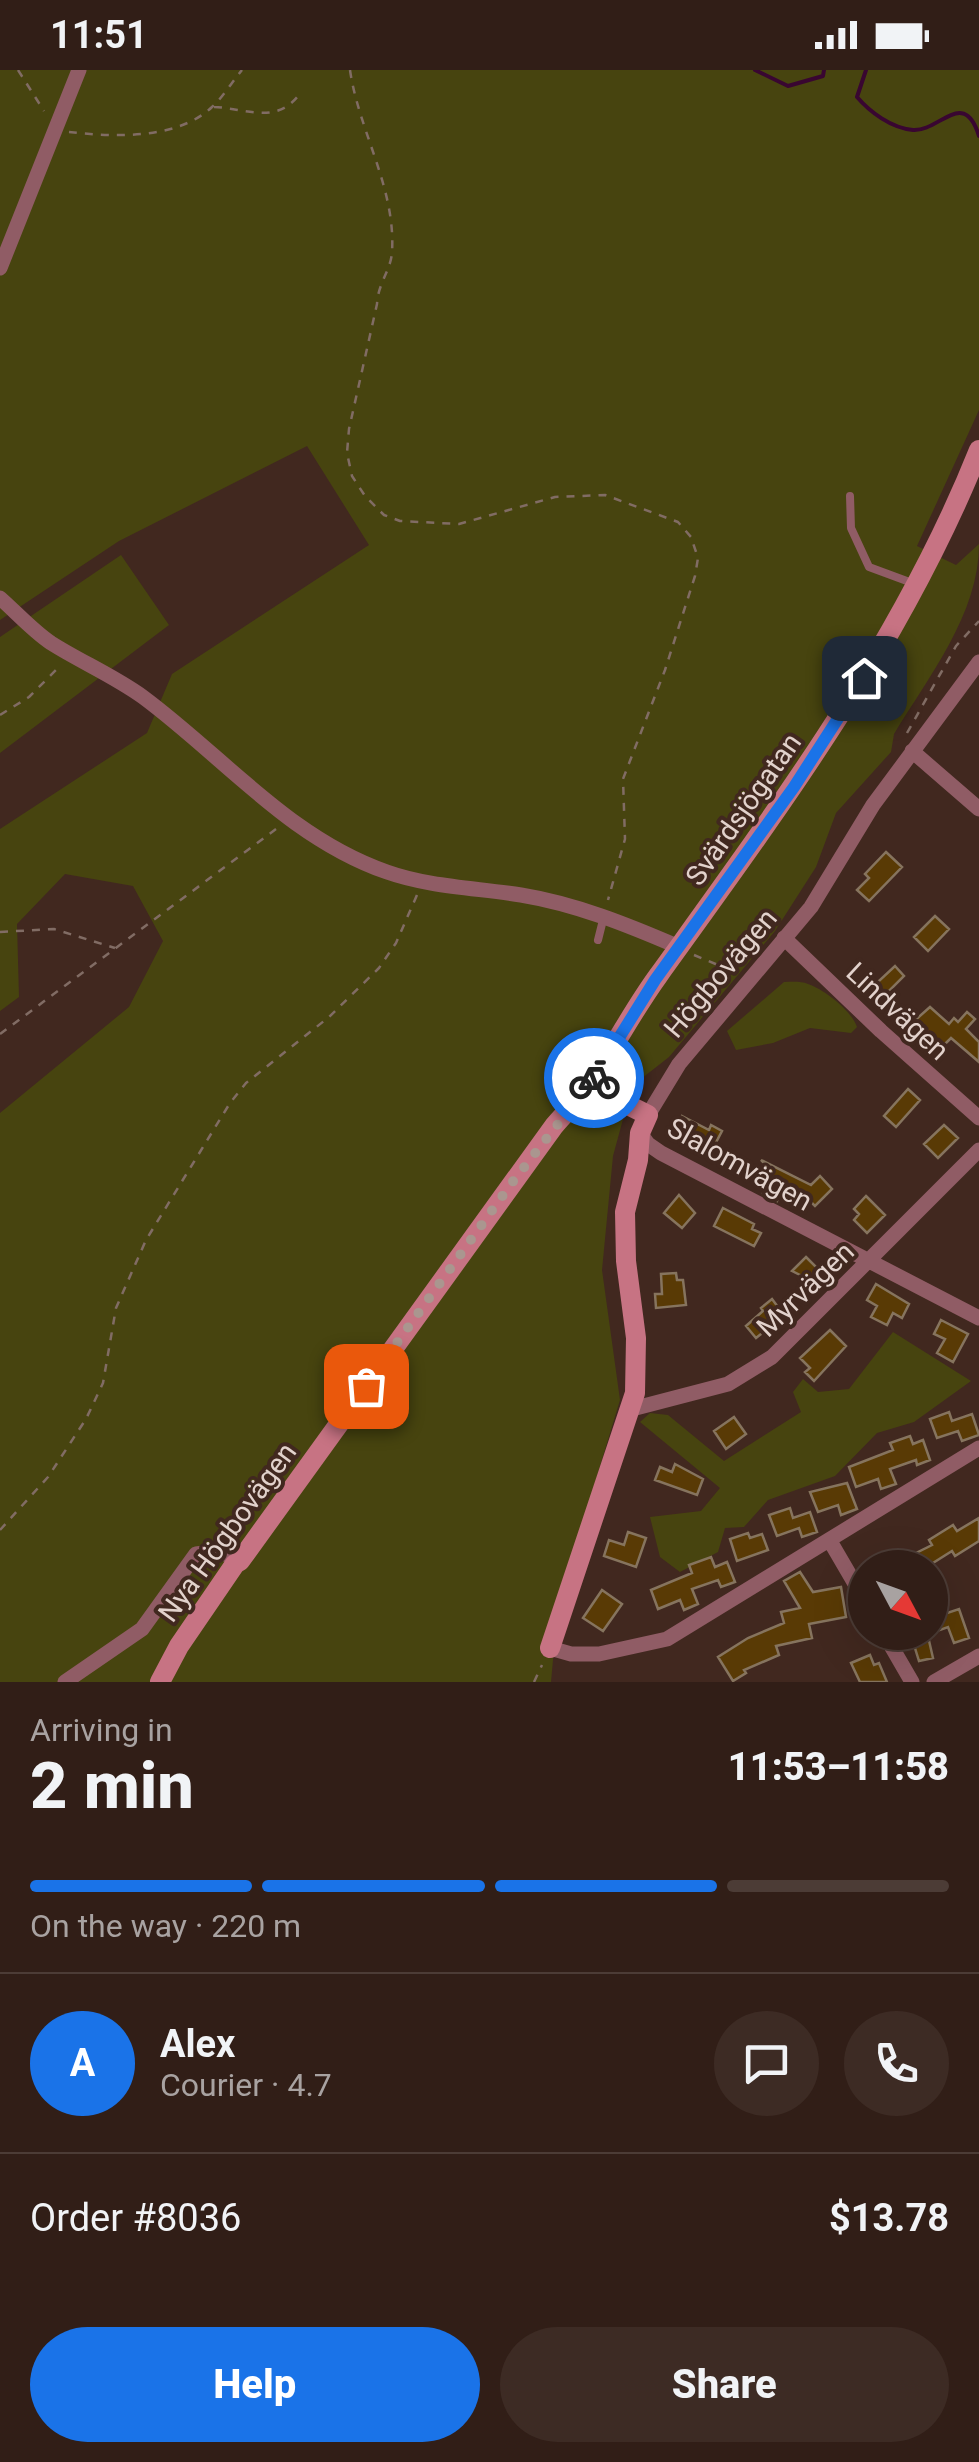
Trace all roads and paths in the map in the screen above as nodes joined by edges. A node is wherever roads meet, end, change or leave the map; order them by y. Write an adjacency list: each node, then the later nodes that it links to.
1 (18, 70): 7 (path)
2 (79, 70): 7 (street)
3 (242, 70): 6 (path)
4 (350, 70): 21 (path)
5 (298, 96): 6 (path)
6 (212, 107): 7 (path)
7 (57, 124): 8 (street)
8 (0, 268)
9 (979, 450): 11 (street, Svärdsjögatan)
10 (850, 496): 11 (lane)
11 (916, 584): 26 (street, Svärdsjögatan)
12 (0, 598): 14 (street)
13 (979, 621): 17 (path)
14 (72, 654): 16 (path); 19 (street)
15 (979, 662): 17 (street, Högbovägen)
16 (0, 715)
17 (912, 751): 18 (street); 23 (street, Högbovägen)
18 (979, 809)
19 (289, 819): 20 (street); 25 (path)
20 (423, 880): 21 (street); 37 (path)
21 (604, 916): 24 (lane); 26 (street)
22 (0, 932): 25 (path)
23 (784, 938): 27 (street, Högbovägen); 30 (street, Lindvägen)
24 (598, 940)
25 (117, 948): 28 (path)
26 (679, 948): 27 (path); 29 (street, Svärdsjögatan)
27 (751, 978): 31 (street, Högbovägen)
28 (0, 1034)
29 (594, 1079): 31 (street); 39 (street, Nya Högbovägen)
30 (979, 1118)
31 (644, 1124): 33 (street, Slalomvägen); 35 (street, Högbovägen)
32 (979, 1150): 33 (street, Myrvägen)
33 (870, 1262): 34 (street, Slalomvägen); 35 (street, Myrvägen)
34 (979, 1318)
35 (632, 1409): 41 (street, Högbovägen)
36 (979, 1448): 38 (street)
37 (0, 1530)
38 (830, 1541): 40 (street); 41 (street)
39 (240, 1561): 44 (street); 45 (street, Nya Högbovägen)
40 (848, 1572)
41 (550, 1648): 46 (path)
42 (894, 1650): 47 (street)
43 (979, 1656): 48 (street)
44 (65, 1682)
45 (160, 1682)
46 (534, 1682)
47 (912, 1682)
48 (934, 1682)

